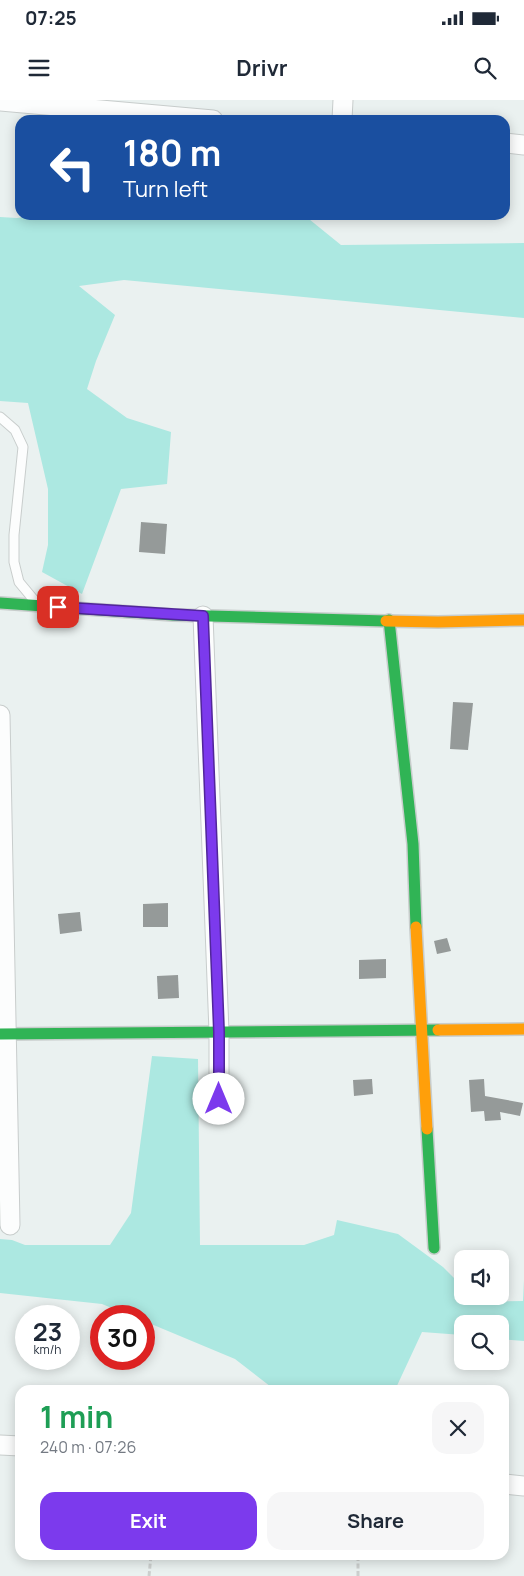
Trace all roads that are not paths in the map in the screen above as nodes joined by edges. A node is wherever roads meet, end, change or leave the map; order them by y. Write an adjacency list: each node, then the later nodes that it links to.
1 (0, 100): 3 (street)
2 (343, 100): 4 (street)
3 (160, 115)
4 (342, 115)
5 (510, 143): 6 (street)
6 (524, 144)
7 (0, 417): 9 (lane)
8 (0, 603): 9 (street)
9 (40, 606): 10 (street)
10 (203, 616): 11 (street); 16 (street)
11 (390, 620): 12 (street); 15 (street)
12 (524, 620)
13 (0, 715): 17 (street)
14 (524, 1029): 15 (street)
15 (420, 1030): 16 (street); 20 (street)
16 (219, 1032): 17 (street); 18 (street)
17 (4, 1034): 19 (street)
18 (219, 1099)
19 (10, 1226)
20 (434, 1248)
21 (0, 1445): 22 (street)
22 (15, 1446)
23 (509, 1484): 24 (street)
24 (524, 1486)

